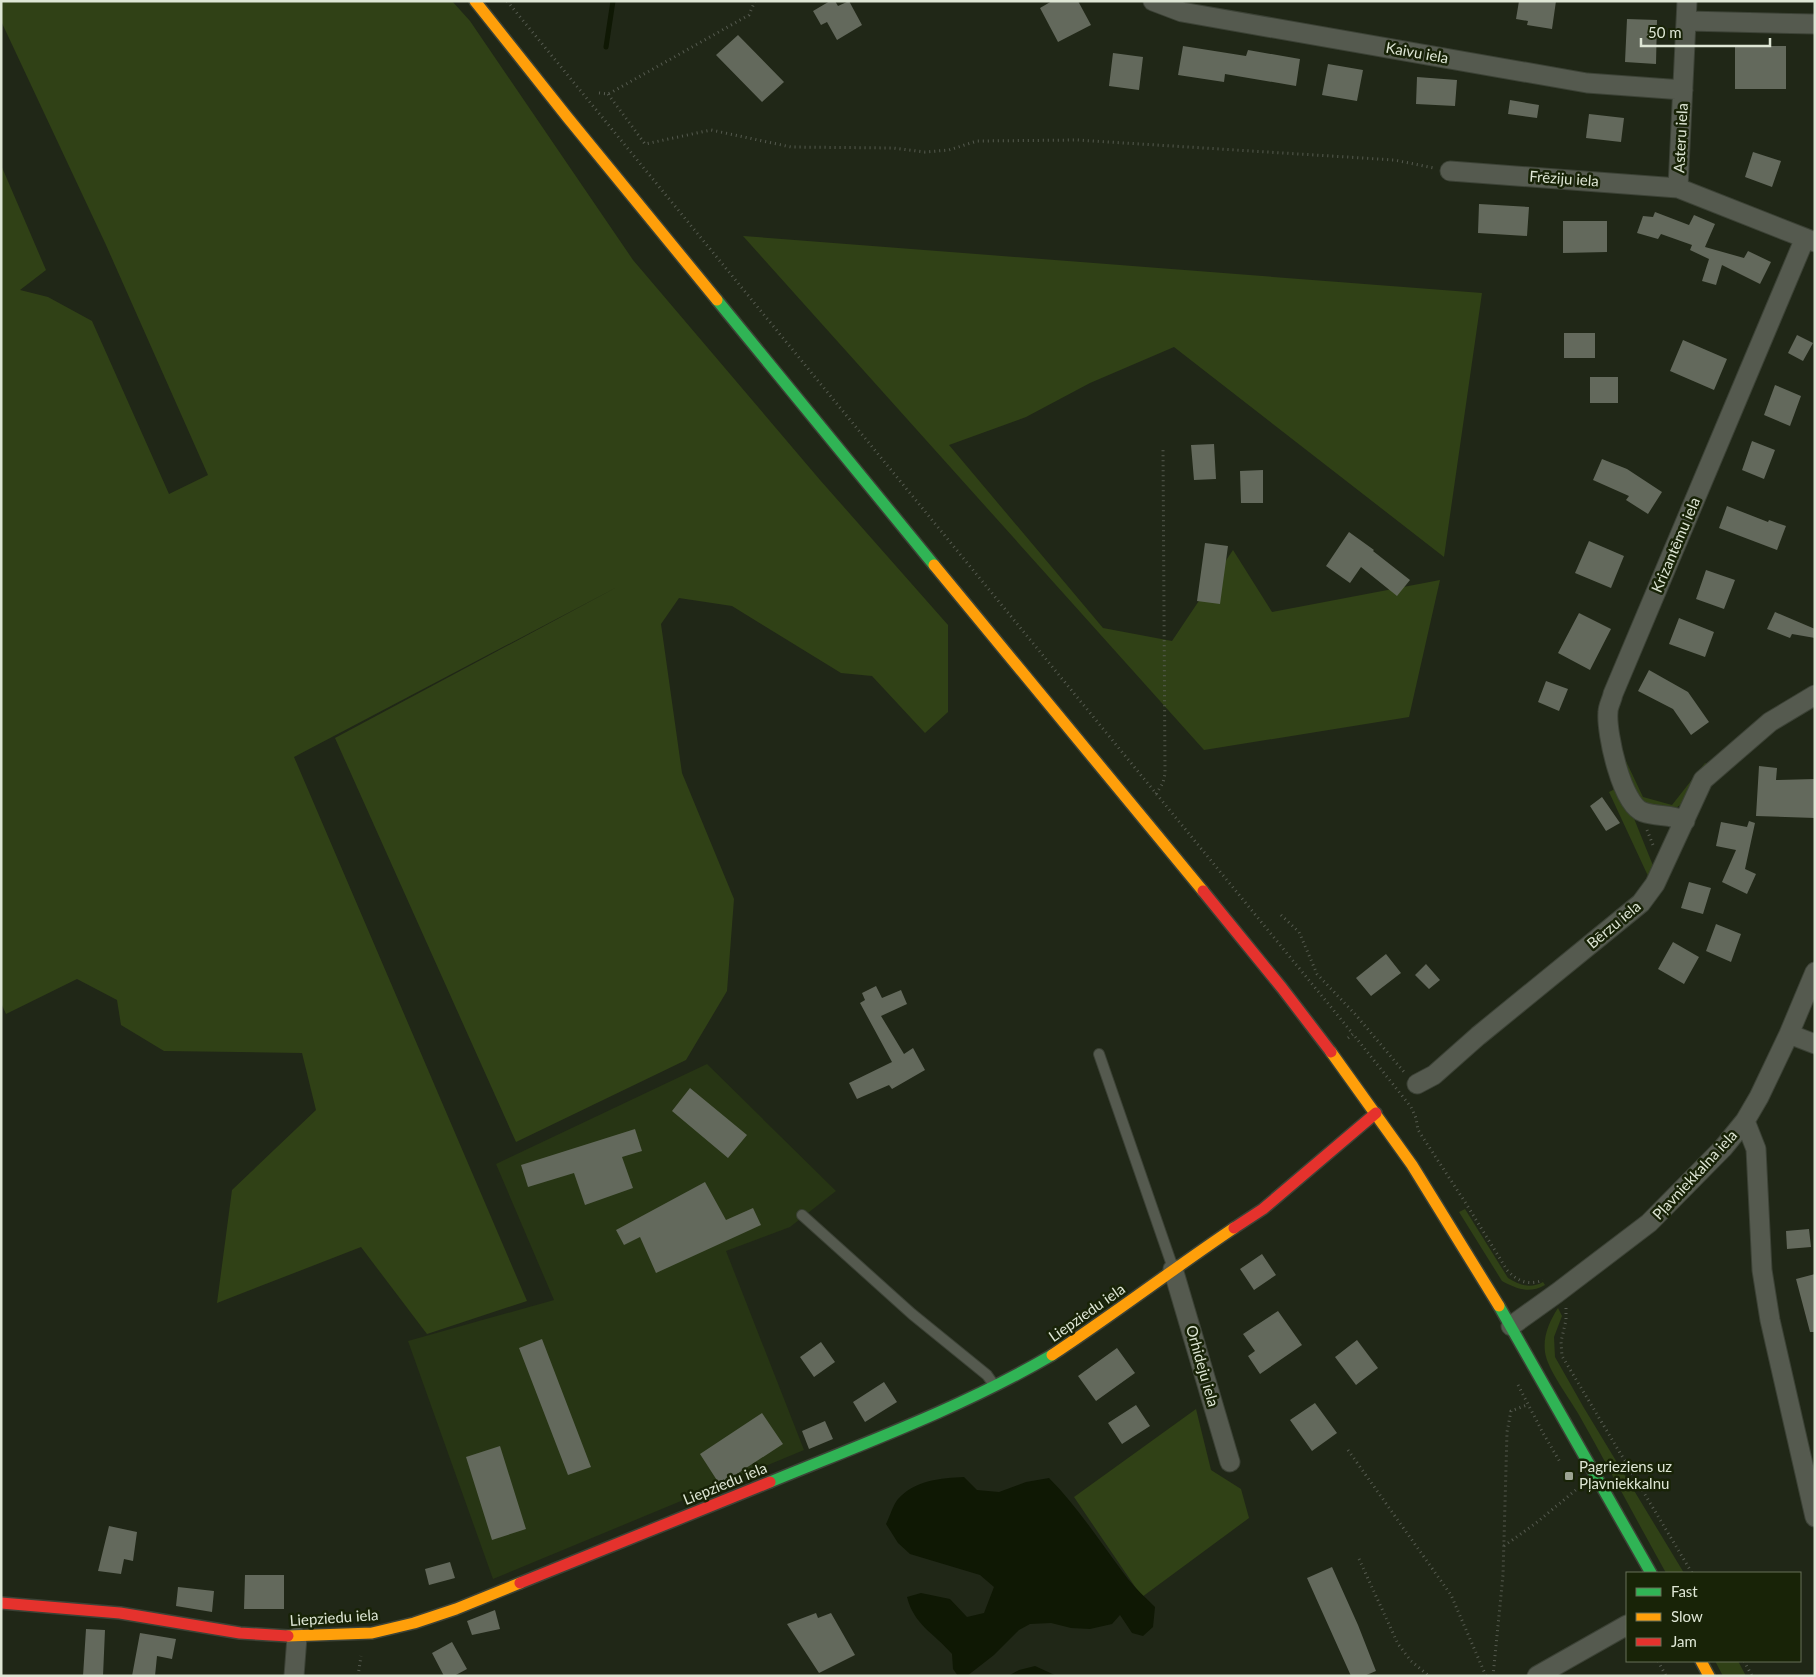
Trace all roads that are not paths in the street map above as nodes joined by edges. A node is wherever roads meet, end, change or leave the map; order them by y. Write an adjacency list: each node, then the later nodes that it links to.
1 (475, 1): 17 (main road)
2 (1153, 1): 6 (street, Kaivu iela)
3 (1687, 1): 4 (street, Asteru iela)
4 (1687, 21): 5 (street); 6 (street, Asteru iela)
5 (1815, 24)
6 (1683, 90): 8 (street, Asteru iela)
7 (1450, 171): 8 (street, Frēziju iela)
8 (1678, 188): 9 (street, Asteru iela)
9 (1810, 240): 11 (street, Krizantēmu iela)
10 (1815, 695): 11 (street, Bērzu iela)
11 (1685, 820): 16 (street, Bērzu iela)
12 (1815, 972): 13 (street, Pļavniekkalna iela)
13 (1789, 1034): 14 (street); 18 (street, Pļavniekkalna iela)
14 (1815, 1044)
15 (1099, 1054): 20 (lane)
16 (1417, 1084)
17 (1376, 1113): 20 (main road, Liepziedu iela); 21 (main road)
18 (1745, 1121): 21 (street, Pļavniekkalna iela); 24 (street)
19 (802, 1215): 22 (lane)
20 (1173, 1269): 22 (main road, Liepziedu iela); 23 (street, Orhideju iela)
21 (1511, 1326): 25 (main road)
22 (995, 1386): 28 (main road, Liepziedu iela)
23 (1230, 1462)
24 (1815, 1517)
25 (1651, 1572)
26 (1, 1603): 28 (main road, Liepziedu iela)
27 (1626, 1626): 31 (street)
28 (297, 1637): 30 (street)
29 (1702, 1662): 32 (main road)
30 (294, 1676)
31 (1537, 1676)
32 (1709, 1676)

